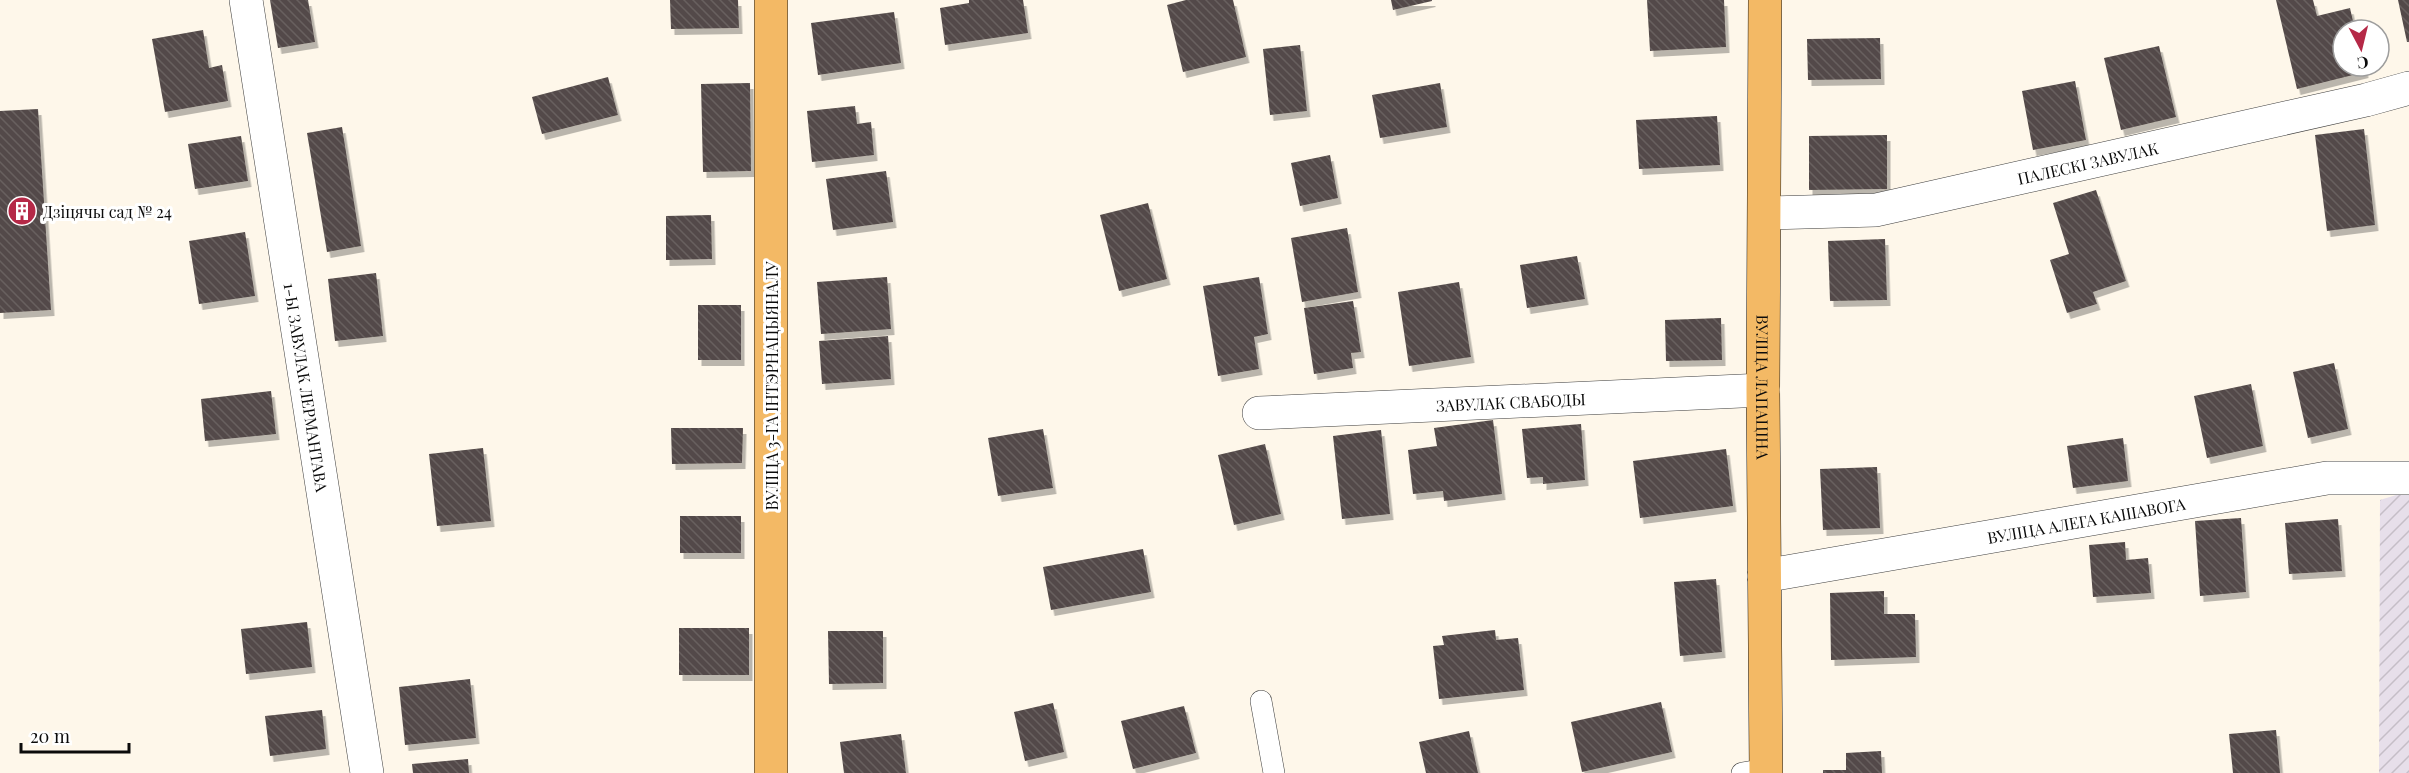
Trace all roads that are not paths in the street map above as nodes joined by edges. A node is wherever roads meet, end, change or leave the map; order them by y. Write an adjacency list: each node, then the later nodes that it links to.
1 (246, 0): 12 (street, 1-Ы ЗАВУЛАК ЛЕРМАНТАВА)
2 (771, 0): 13 (main road, ВУЛІЦА 3-ГА ІНТЭРНАЦЫЯНАЛУ)
3 (1765, 0): 5 (main road, ВУЛІЦА ЛАПАЦІНА)
4 (2409, 88): 5 (street, ПАЛЕСКІ ЗАВУЛАК)
5 (1765, 213): 6 (main road, ВУЛІЦА ЛАПАЦІНА)
6 (1763, 390): 7 (street, ЗАВУЛАК СВАБОДЫ); 9 (main road, ВУЛІЦА ЛАПАЦІНА)
7 (1259, 412)
8 (2409, 478): 9 (street, ВУЛІЦА АЛЕГА КАШАВОГА)
9 (1764, 576): 11 (main road, ВУЛІЦА ЛАПАЦІНА)
10 (1261, 700): 14 (lane)
11 (1758, 772)
12 (367, 773)
13 (771, 773)
14 (1274, 773)

